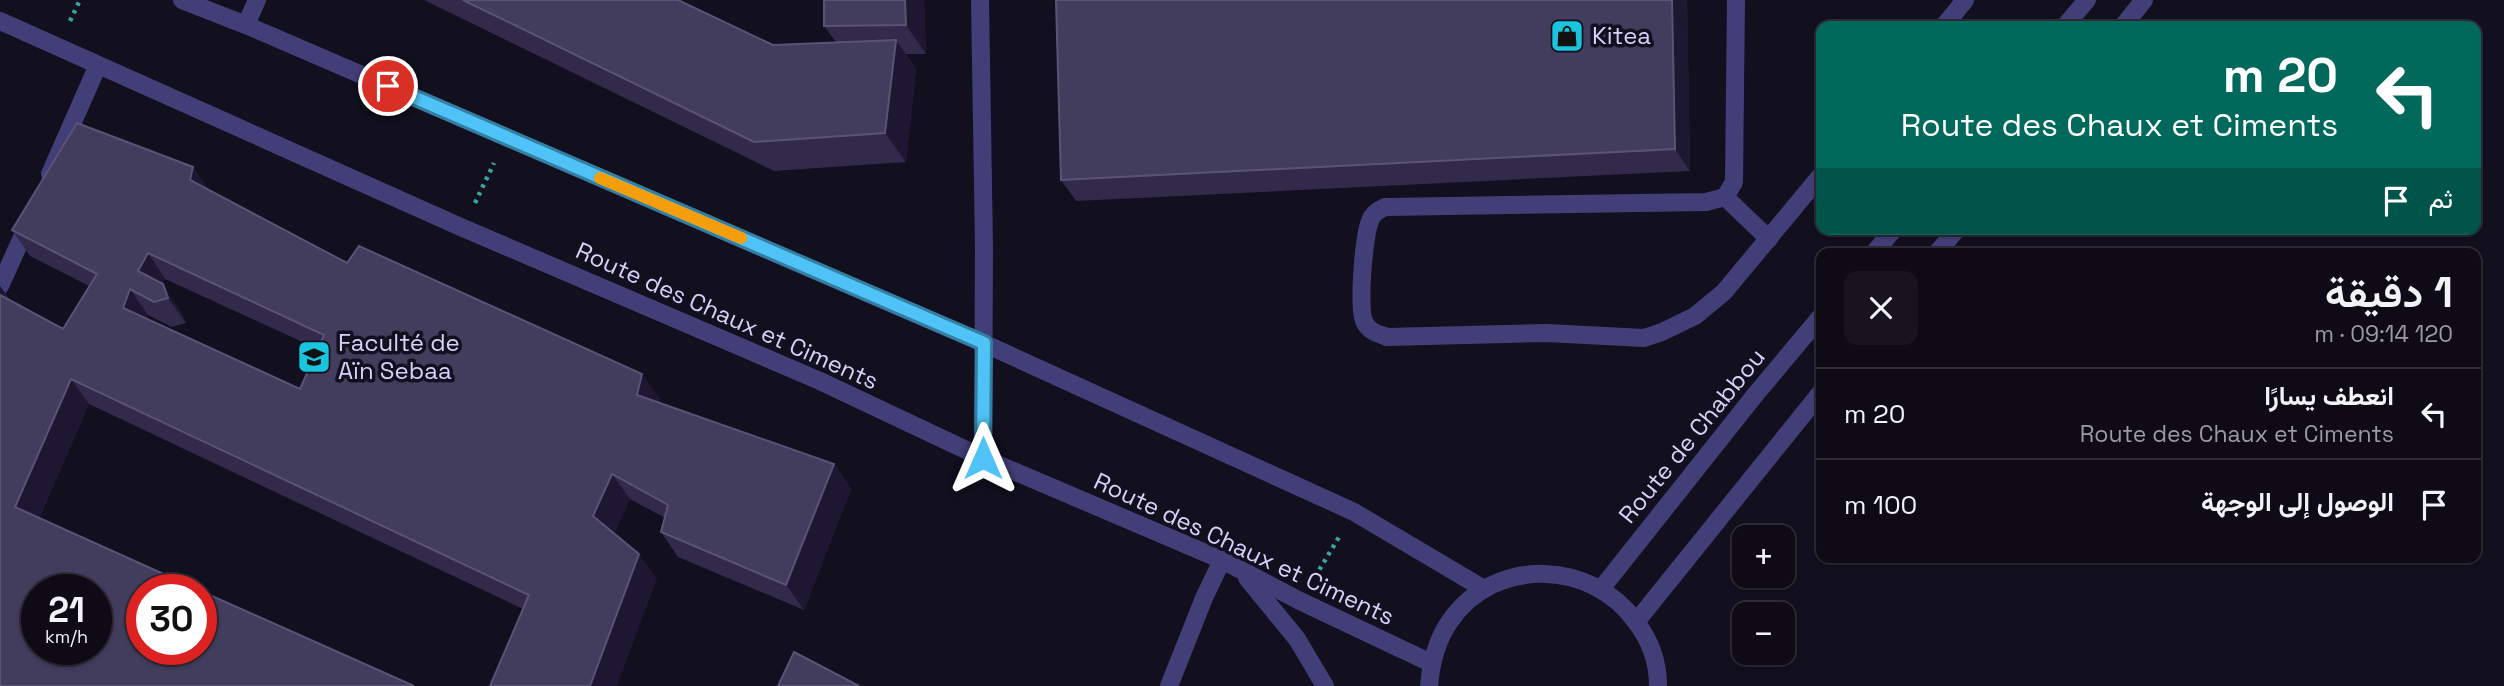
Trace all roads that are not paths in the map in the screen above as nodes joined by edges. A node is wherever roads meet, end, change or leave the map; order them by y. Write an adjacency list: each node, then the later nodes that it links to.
1 (181, 0): 12 (street)
2 (257, 0): 12 (street)
3 (980, 0): 19 (street)
4 (1736, 0): 15 (street)
5 (1965, 0): 9 (street)
6 (2087, 0): 10 (street)
7 (2144, 0): 11 (street)
8 (0, 21): 13 (street, Route des Chaux et Ciments)
9 (1948, 21)
10 (2069, 21)
11 (2127, 21)
12 (246, 25): 19 (street)
13 (98, 65): 17 (street); 21 (street, Route des Chaux et Ciments)
14 (1816, 181): 16 (street)
15 (1725, 197): 16 (street); 16 (street)
16 (1769, 239)
17 (0, 286)
18 (1816, 322): 24 (street, Route de Chabbou)
19 (984, 343): 21 (street); 23 (street)
20 (1816, 398): 25 (street)
21 (983, 458): 22 (street, Route des Chaux et Ciments)
22 (1230, 564): 26 (street, Route des Chaux et Ciments); 27 (street); 28 (street)
23 (1484, 589): 24 (street); 26 (street)
24 (1601, 589): 25 (street)
25 (1636, 622): 30 (street)
26 (1431, 663): 29 (street)
27 (1169, 686)
28 (1325, 686)
29 (1429, 686)
30 (1658, 686)

